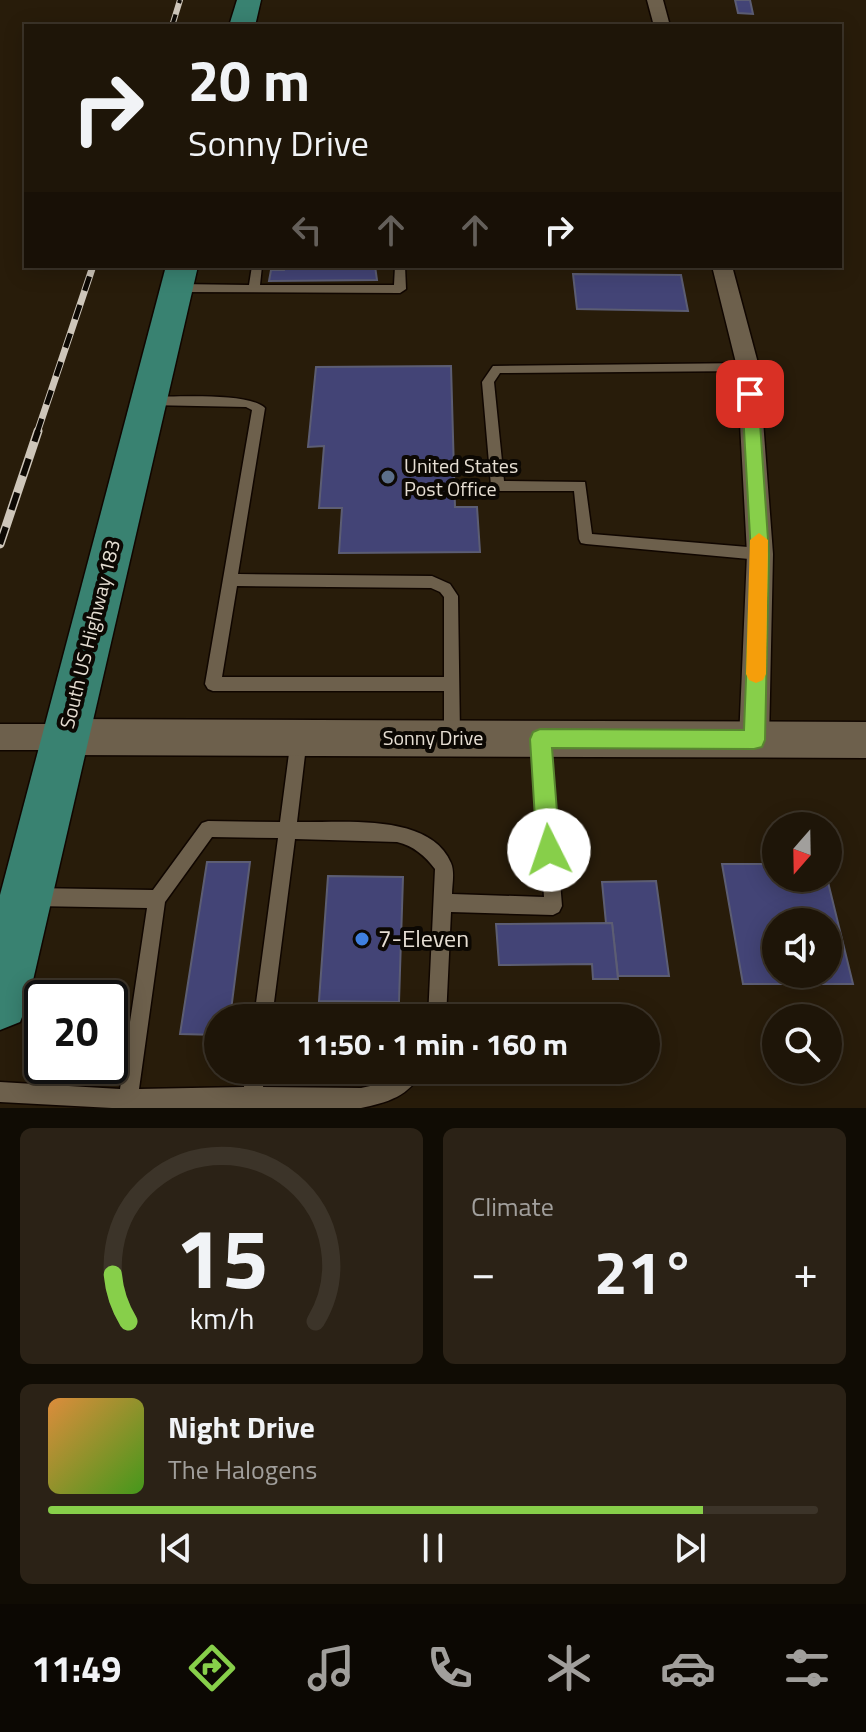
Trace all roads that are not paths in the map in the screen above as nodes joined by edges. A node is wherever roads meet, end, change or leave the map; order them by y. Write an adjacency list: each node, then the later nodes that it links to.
1 (249, 0): 3 (main road)
2 (655, 0): 4 (street)
3 (243, 24)
4 (661, 24)
5 (257, 268): 9 (lane)
6 (400, 268): 9 (lane)
7 (723, 268): 10 (street)
8 (179, 277): 9 (lane); 11 (main road, South US Highway 183)
9 (254, 288)
10 (748, 367): 12 (street); 12 (lane)
11 (148, 401): 13 (lane); 16 (main road, South US Highway 183)
12 (760, 554): 20 (street)
13 (229, 580): 14 (lane); 14 (lane)
14 (451, 684): 18 (lane)
15 (0, 737): 16 (street, Sonny Drive)
16 (65, 737): 17 (street, Sonny Drive); 23 (main road, South US Highway 183)
17 (299, 737): 18 (street, Sonny Drive); 22 (lane)
18 (452, 738): 19 (street, Sonny Drive)
19 (540, 739): 20 (street, Sonny Drive); 25 (lane)
20 (754, 740): 21 (street, Sonny Drive)
21 (866, 740)
22 (287, 831): 24 (lane); 25 (lane); 27 (lane)
23 (26, 897): 24 (lane); 26 (main road, South US Highway 183)
24 (157, 899): 33 (lane)
25 (443, 903): 28 (lane)
26 (0, 1002)
27 (265, 1004)
28 (438, 1004)
29 (254, 1084): 32 (lane)
30 (397, 1084): 32 (lane)
31 (0, 1092): 33 (lane)
32 (252, 1097): 33 (lane)
33 (128, 1099)

